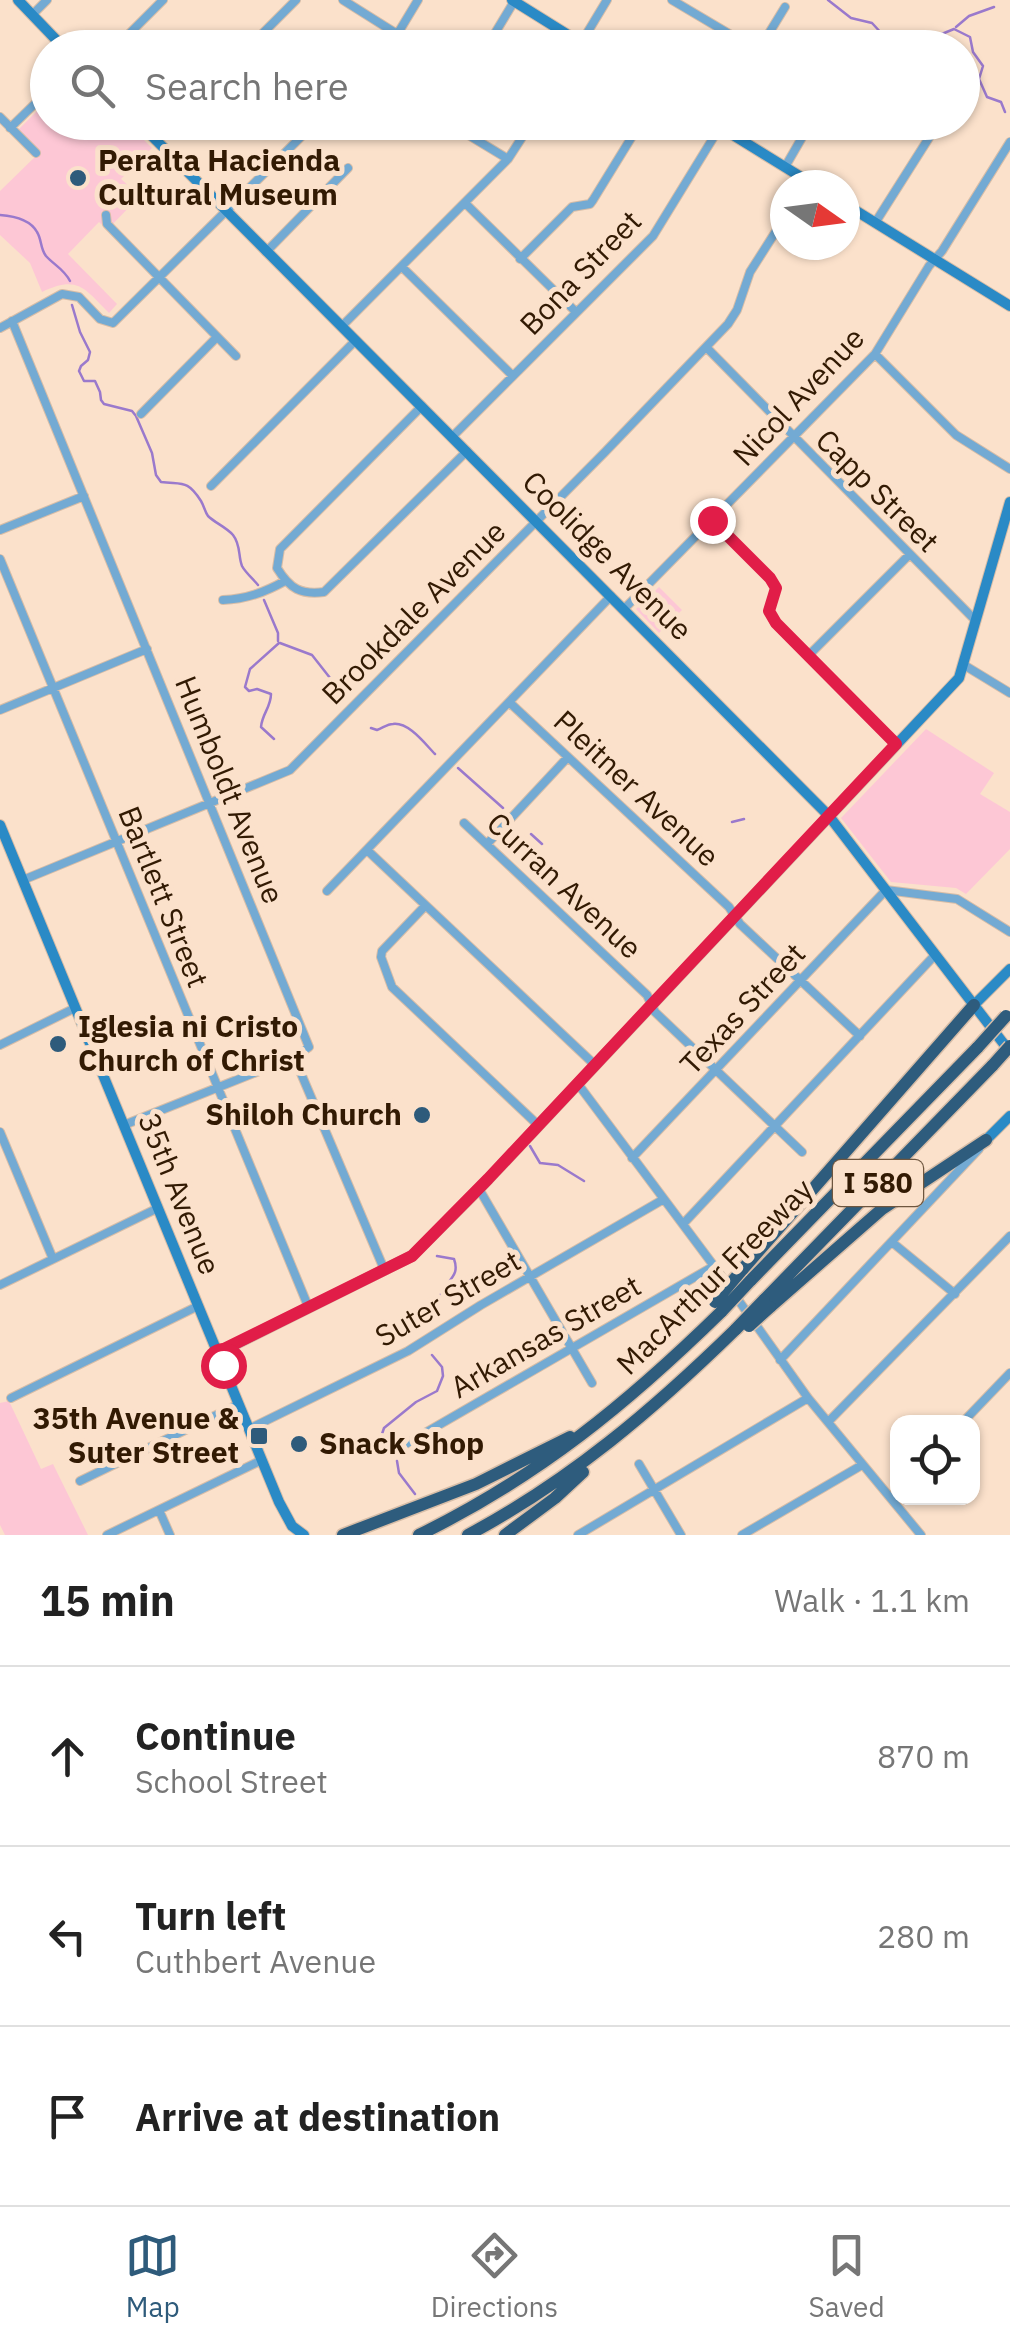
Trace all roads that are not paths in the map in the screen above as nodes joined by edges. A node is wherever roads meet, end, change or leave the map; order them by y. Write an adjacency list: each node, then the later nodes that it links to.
1 (18, 0): 11 (street)
2 (47, 0): 11 (street)
3 (163, 0): 13 (street)
4 (296, 0): 14 (street)
5 (343, 0): 15 (street)
6 (418, 0): 16 (street)
7 (514, 0): 17 (street); 18 (street)
8 (607, 0): 19 (street)
9 (672, 0): 20 (street)
10 (786, 6): 21 (street)
11 (32, 14): 12 (street)
12 (47, 30)
13 (133, 30)
14 (266, 30)
15 (391, 30)
16 (399, 30)
17 (496, 30)
18 (559, 30)
19 (591, 30)
20 (725, 30)
21 (769, 30)
22 (30, 109): 24 (street)
23 (0, 117): 24 (street)
24 (10, 128): 35 (street)
25 (155, 140): 41 (street, Coolidge Avenue)
26 (298, 140): 41 (street)
27 (476, 140): 36 (street)
28 (521, 140): 36 (street)
29 (630, 140): 47 (street)
30 (711, 140): 52 (street, Bona Street)
31 (741, 140): 38 (street)
32 (801, 140): 38 (street)
33 (928, 140): 44 (street)
34 (1010, 142): 48 (street, Nicol Avenue)
35 (36, 152)
36 (508, 160): 40 (street)
37 (348, 168): 46 (street)
38 (785, 168): 39 (street)
39 (788, 170)
40 (465, 204): 47 (street); 49 (street)
41 (226, 212): 46 (street, Coolidge Avenue); 50 (street)
42 (860, 214): 44 (street)
43 (106, 215): 50 (street)
44 (875, 223): 48 (street)
45 (770, 241): 58 (street, Brookdale Avenue)
46 (266, 252): 54 (street, Coolidge Avenue)
47 (520, 259): 52 (street)
48 (934, 259): 51 (street); 59 (street, Nicol Avenue)
49 (402, 267): 54 (street); 61 (street)
50 (159, 276): 53 (street); 56 (street)
51 (1010, 306)
52 (576, 312): 61 (street, Bona Street)
53 (12, 321): 55 (street); 69 (street, Humboldt Avenue)
54 (342, 326): 57 (street, Coolidge Avenue)
55 (0, 328)
56 (217, 337): 60 (street); 63 (street)
57 (356, 340): 62 (street, Coolidge Avenue); 68 (street)
58 (706, 347): 65 (street, Capp Street); 72 (street, Brookdale Avenue)
59 (876, 354): 65 (street, Nicol Avenue); 67 (street)
60 (236, 356)
61 (514, 376): 64 (street, Bona Street)
62 (422, 406): 64 (street, Coolidge Avenue); 76 (street)
63 (141, 414)
64 (453, 436): 66 (street, Coolidge Avenue)
65 (793, 438): 71 (street, Nicol Avenue); 74 (street, Capp Street)
66 (467, 451): 72 (street, Coolidge Avenue); 76 (street)
67 (1010, 469)
68 (211, 486)
69 (84, 496): 73 (street); 81 (street, Humboldt Avenue)
70 (1010, 502): 80 (street)
71 (712, 520): 79 (street, Nicol Avenue); 82 (street)
72 (536, 521): 77 (street, Coolidge Avenue); 90 (street, Brookdale Avenue)
73 (0, 530)
74 (909, 556): 80 (street, Capp Street); 82 (street)
75 (0, 559): 84 (street, Bartlett Street)
76 (285, 581): 78 (street)
77 (611, 596): 79 (street, Coolidge Avenue); 86 (street)
78 (224, 600)
79 (624, 609): 91 (street, Coolidge Avenue)
80 (976, 622): 83 (street)
81 (147, 649): 84 (street); 90 (street, Humboldt Avenue)
82 (808, 656): 88 (street)
83 (964, 666): 85 (street); 88 (street)
84 (53, 688): 87 (street); 94 (street, Bartlett Street)
85 (1010, 694)
86 (509, 702): 89 (street, Pleitner Avenue); 96 (street)
87 (0, 710)
88 (896, 744): 91 (street)
89 (568, 757): 95 (street); 101 (street, Pleitner Avenue)
90 (210, 802): 94 (street, Brookdale Avenue); 113 (street, Humboldt Avenue)
91 (829, 816): 98 (street, Coolidge Avenue); 101 (street)
92 (464, 823): 95 (street, Curran Avenue)
93 (0, 825): 97 (street, 35th Avenue)
94 (116, 841): 97 (street, Brookdale Avenue); 117 (street, Bartlett Street)
95 (487, 844): 106 (street, Curran Avenue)
96 (367, 850): 99 (street); 100 (street)
97 (22, 880): 108 (street, 35th Avenue)
98 (886, 890): 102 (street); 103 (street, Coolidge Avenue); 105 (street, Texas Street)
99 (326, 891)
100 (426, 906): 114 (street); 120 (street)
101 (735, 915): 105 (street, Pleitner Avenue); 106 (street)
102 (1010, 932)
103 (935, 956): 107 (street, Coolidge Avenue); 110 (street)
104 (1010, 969): 107 (street)
105 (800, 980): 110 (street, Pleitner Avenue); 115 (street, Texas Street)
106 (652, 1004): 114 (street); 115 (street, Curran Avenue)
107 (974, 1005): 112 (street, Coolidge Avenue); 136 (highway)
108 (75, 1008): 111 (street); 119 (street, 35th Avenue)
109 (1008, 1013): 136 (highway, MacArthur Freeway / I 580, bridge)
110 (860, 1036): 121 (street)
111 (0, 1045)
112 (1010, 1049): 139 (highway, MacArthur Freeway / I 580, bridge)
113 (294, 1057): 117 (street); 134 (street, Humboldt Avenue)
114 (596, 1065): 116 (street)
115 (716, 1070): 121 (street, Curran Avenue); 125 (street, Texas Street)
116 (578, 1084): 120 (street); 125 (street)
117 (218, 1088): 119 (street); 141 (street, Bartlett Street)
118 (1010, 1116): 123 (street)
119 (124, 1125): 128 (street, 35th Avenue)
120 (538, 1125): 126 (street)
121 (776, 1126): 124 (street, Curran Avenue); 129 (street)
122 (0, 1132): 132 (street)
123 (986, 1140): 131 (street); 139 (highway)
124 (802, 1152)
125 (632, 1158): 127 (street)
126 (479, 1189): 134 (street); 135 (street)
127 (664, 1199): 129 (street); 135 (street, Suter Street)
128 (158, 1208): 132 (street); 140 (street, 35th Avenue)
129 (683, 1224): 133 (street)
130 (1010, 1236): 138 (street)
131 (893, 1243): 138 (street); 144 (street)
132 (52, 1259): 137 (street)
133 (714, 1266): 142 (street, Arkansas Street); 144 (street)
134 (384, 1269): 141 (street)
135 (531, 1276): 142 (street); 153 (street, Suter Street)
136 (746, 1276): 151 (highway, MacArthur Freeway, bridge)
137 (0, 1285)
138 (955, 1294): 152 (street)
139 (767, 1303): 154 (highway, MacArthur Freeway, bridge)
140 (198, 1306): 143 (street, 35th Avenue); 147 (street)
141 (308, 1306): 143 (street)
142 (572, 1348): 146 (street); 155 (street, Arkansas Street)
143 (218, 1352): 149 (street, 35th Avenue)
144 (780, 1360): 148 (street)
145 (1010, 1373): 150 (street)
146 (592, 1382)
147 (10, 1398)
148 (808, 1398): 152 (street); 160 (street)
149 (239, 1404): 153 (street, 35th Avenue); 159 (street)
150 (970, 1415)
151 (604, 1420): 169 (highway); 170 (highway, MacArthur Freeway)
152 (829, 1421): 158 (street)
153 (249, 1429): 156 (street, 35th Avenue)
154 (617, 1438): 171 (highway, MacArthur Freeway); 172 (highway)
155 (400, 1448)
156 (262, 1460): 163 (street); 164 (street, 35th Avenue)
157 (640, 1464): 160 (street)
158 (862, 1465): 161 (street); 175 (street)
159 (80, 1481)
160 (655, 1490): 173 (street); 174 (street)
161 (890, 1490)
162 (901, 1505): 165 (street)
163 (159, 1510): 166 (street); 167 (street)
164 (292, 1530): 168 (street, 35th Avenue)
165 (918, 1531): 176 (street)
166 (107, 1535)
167 (170, 1535)
168 (304, 1535)
169 (343, 1535)
170 (419, 1535)
171 (468, 1535)
172 (505, 1535)
173 (578, 1535)
174 (681, 1535)
175 (742, 1535)
176 (903, 1535)

